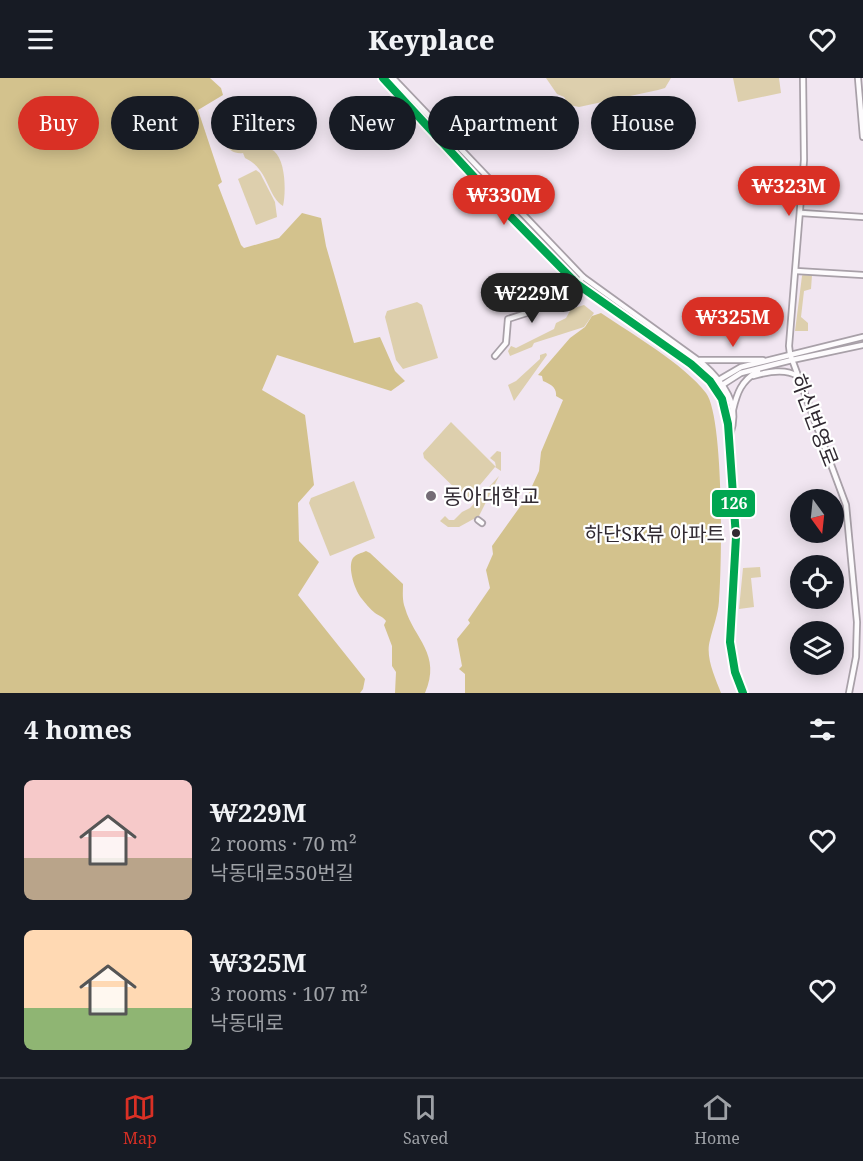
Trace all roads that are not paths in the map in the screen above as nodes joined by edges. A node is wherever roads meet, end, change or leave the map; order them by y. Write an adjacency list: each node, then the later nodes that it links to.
1 (383, 78): 6 (street)
2 (393, 78): 5 (street)
3 (803, 78): 10 (street, 하신번영로)
4 (858, 78): 7 (street)
5 (428, 115)
6 (428, 126)
7 (863, 137)
8 (450, 150): 15 (street)
9 (462, 150): 14 (street)
10 (801, 213): 11 (street); 12 (street, 하신번영로)
11 (863, 217)
12 (796, 271): 13 (street); 19 (street, 하신번영로)
13 (863, 275)
14 (583, 277): 15 (street); 20 (street)
15 (578, 284): 18 (street); 27 (street)
16 (863, 337): 19 (street, 하신번영로)
17 (863, 345): 19 (street)
18 (495, 356)
19 (791, 357): 21 (street); 22 (street); 23 (street, 하신번영로)
20 (697, 360): 21 (street); 25 (street)
21 (768, 360): 25 (street)
22 (768, 366): 24 (street); 26 (street)
23 (798, 377): 24 (street); 31 (street, 하신번영로)
24 (748, 378): 28 (street)
25 (720, 379): 26 (street); 27 (street)
26 (723, 384): 27 (street); 28 (street)
27 (715, 387): 29 (main road)
28 (732, 415): 29 (street)
29 (729, 440): 30 (main road)
30 (742, 693)
31 (849, 693)

